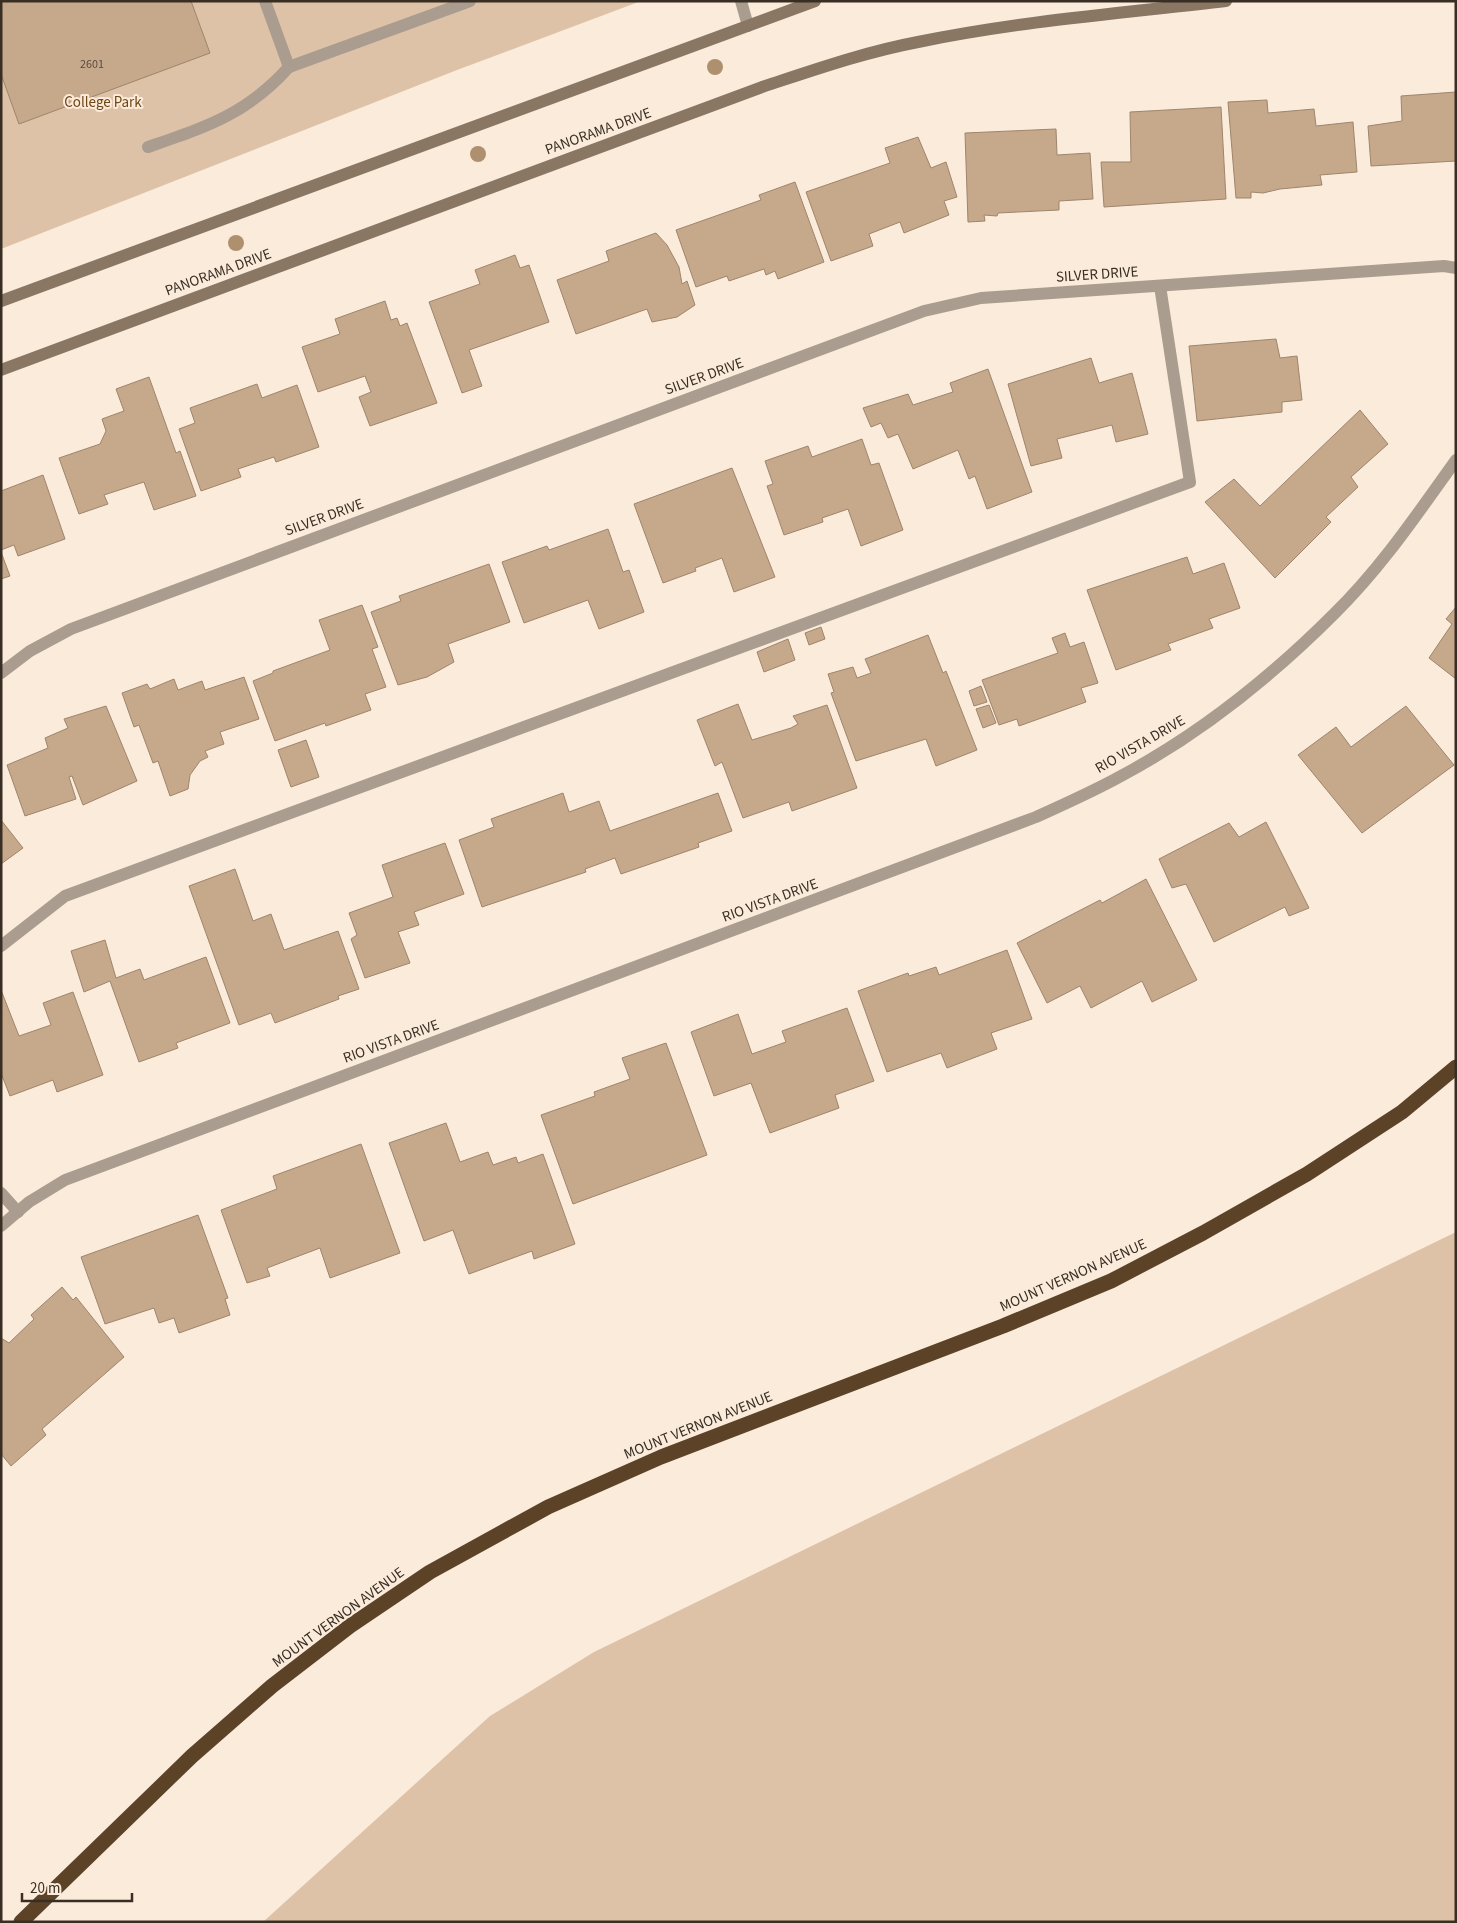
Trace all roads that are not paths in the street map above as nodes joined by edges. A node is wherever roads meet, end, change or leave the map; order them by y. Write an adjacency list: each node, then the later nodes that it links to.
1 (265, 1): 7 (street)
2 (470, 1): 7 (street)
3 (741, 1): 6 (street)
4 (815, 1): 6 (main road)
5 (1226, 1): 12 (main road, PANORAMA DRIVE)
6 (748, 26): 11 (main road)
7 (289, 67): 8 (street)
8 (148, 147)
9 (1456, 268): 10 (street, SILVER DRIVE)
10 (1160, 286): 14 (street, SILVER DRIVE); 15 (street)
11 (1, 301)
12 (1, 370)
13 (1456, 460): 18 (street, RIO VISTA DRIVE)
14 (1, 673)
15 (1, 946)
16 (1456, 1067): 20 (highway, MOUNT VERNON AVENUE)
17 (1, 1193): 18 (street)
18 (18, 1212): 19 (street, RIO VISTA DRIVE)
19 (1, 1226)
20 (21, 1922)

